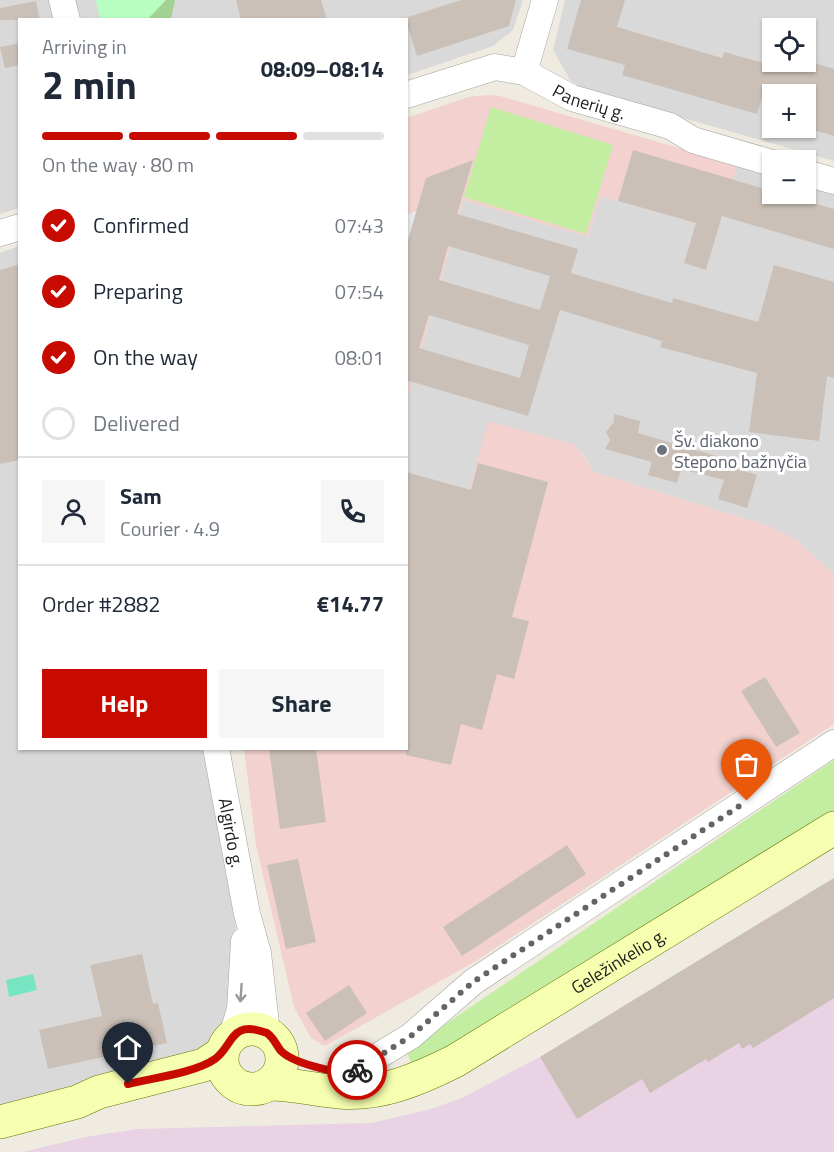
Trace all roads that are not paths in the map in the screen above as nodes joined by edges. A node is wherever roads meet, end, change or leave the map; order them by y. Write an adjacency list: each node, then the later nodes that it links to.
1 (62, 0): 3 (street)
2 (545, 0): 4 (street)
3 (66, 18)
4 (524, 72): 5 (street, Panerių g.); 6 (street, Panerių g.)
5 (408, 94)
6 (762, 160)
7 (816, 176): 8 (street)
8 (834, 181)
9 (18, 228): 10 (street)
10 (0, 233)
11 (834, 743): 17 (street)
12 (216, 750): 14 (street, Algirdo g.)
13 (834, 828): 20 (main road, Geležinkelio g.)
14 (247, 914): 15 (street, Algirdo g.); 16 (street, Algirdo g., one-way to 16)
15 (274, 1042): 16 (main road); 17 (main road); 19 (main road)
16 (227, 1044): 18 (main road); 21 (main road)
17 (350, 1073): 20 (main road)
18 (235, 1084): 19 (main road); 21 (main road)
19 (269, 1084): 20 (main road, Geležinkelio g.)
20 (398, 1084)
21 (77, 1102): 22 (main road)
22 (0, 1122)

